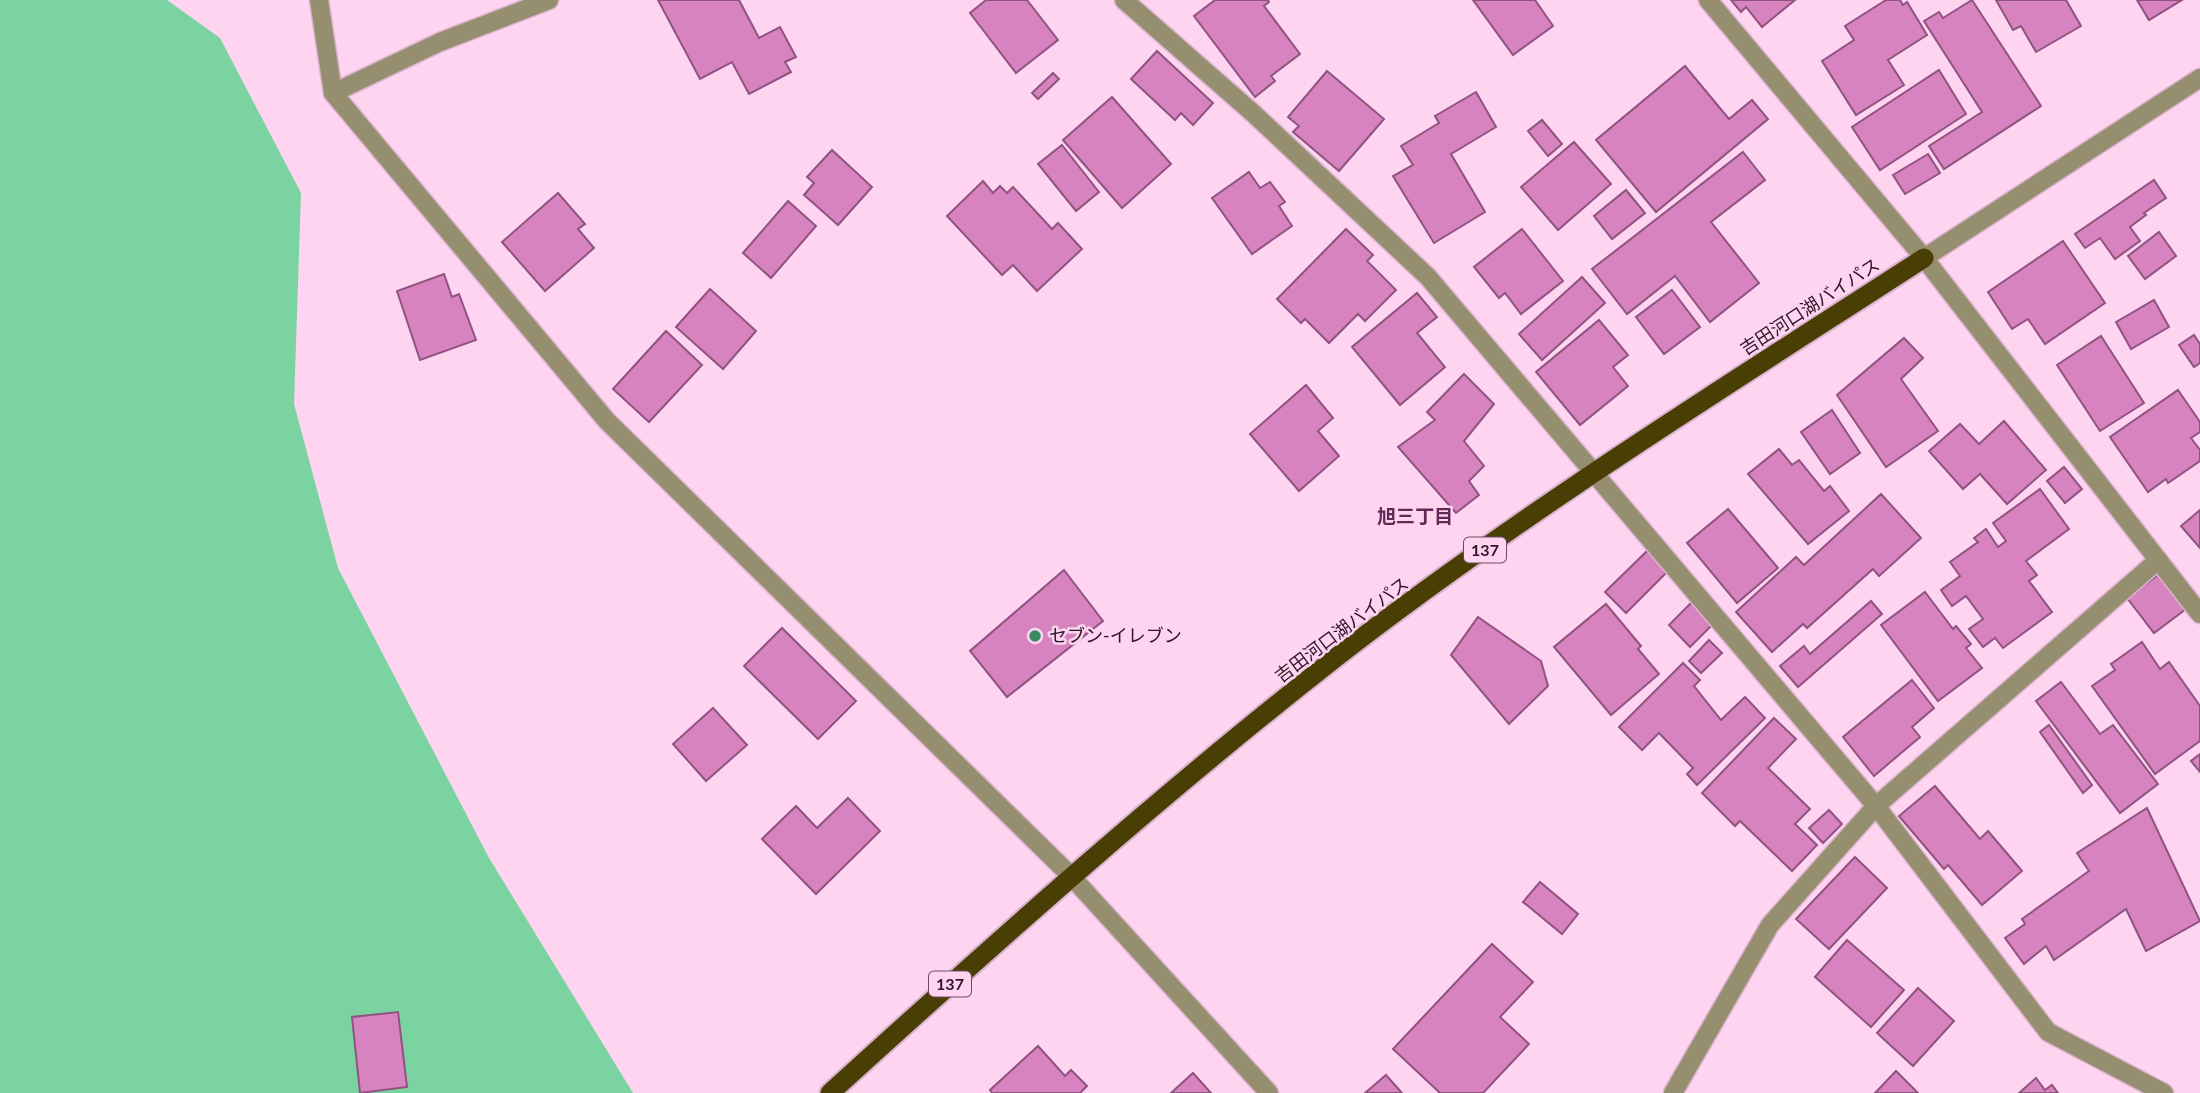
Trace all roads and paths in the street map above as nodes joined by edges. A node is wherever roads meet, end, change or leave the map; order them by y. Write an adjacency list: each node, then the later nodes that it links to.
1 (318, 0): 6 (street)
2 (548, 0): 6 (street)
3 (1124, 0): 8 (street)
4 (1709, 0): 7 (street)
5 (2200, 78): 7 (street)
6 (333, 93): 12 (street)
7 (1924, 258): 8 (highway, 吉田河口湖バイパス / 137); 9 (street)
8 (1595, 471): 11 (street); 12 (highway, 吉田河口湖バイパス / 137)
9 (2157, 561): 10 (street); 11 (street)
10 (2200, 614)
11 (1876, 806): 15 (street); 16 (street)
12 (1070, 875): 13 (highway, 吉田河口湖バイパス / 137); 14 (street)
13 (830, 1093)
14 (1269, 1093)
15 (1673, 1093)
16 (2164, 1093)

